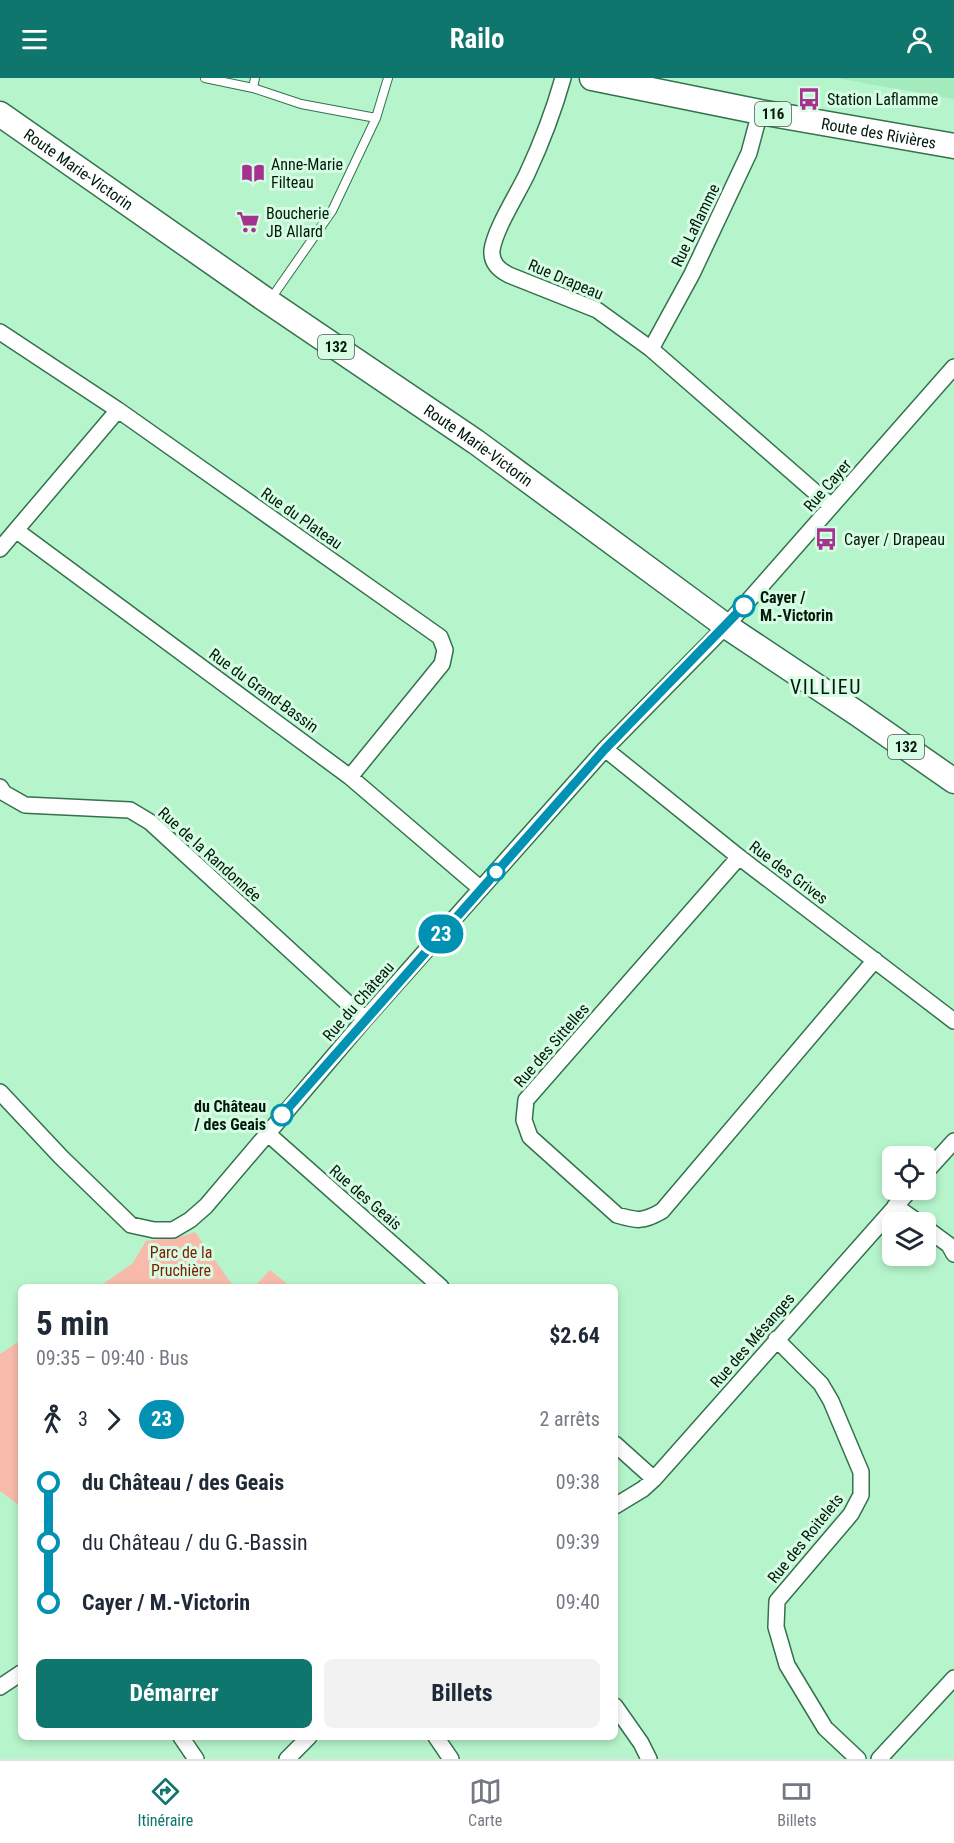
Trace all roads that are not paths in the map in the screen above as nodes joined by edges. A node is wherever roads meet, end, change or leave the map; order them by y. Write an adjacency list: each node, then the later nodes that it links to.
1 (205, 78): 6 (lane)
2 (255, 78): 6 (lane)
3 (388, 78): 9 (lane)
4 (562, 78): 13 (street, Rue Drapeau)
5 (592, 78): 7 (main road, Route des Rivières / 116)
6 (253, 88): 9 (lane)
7 (760, 111): 10 (main road, Route des Rivières / 116); 13 (street, Rue Laflamme)
8 (0, 114): 11 (main road, Route Marie-Victorin / 132)
9 (376, 118): 11 (lane)
10 (954, 146)
11 (269, 302): 19 (main road, Route Marie-Victorin / 132)
12 (0, 332): 15 (street, Rue du Plateau)
13 (651, 349): 16 (street, Rue Drapeau)
14 (954, 367): 16 (street, Rue Cayer)
15 (117, 410): 17 (street); 21 (street, Rue du Plateau)
16 (831, 506): 19 (street, Rue Cayer)
17 (17, 531): 18 (street); 21 (street, Rue du Grand-Bassin)
18 (0, 549)
19 (726, 626): 20 (street, Rue du Château); 22 (main road, Route Marie-Victorin / 132)
20 (605, 749): 24 (street, Rue des Grives); 25 (street, Rue du Château)
21 (350, 777): 25 (street, Rue du Grand-Bassin)
22 (954, 781)
23 (0, 787): 27 (street, Rue de la Randonnée)
24 (739, 857): 26 (street, Rue des Grives); 26 (street, Rue des Sittelles)
25 (481, 889): 27 (street, Rue du Château)
26 (875, 960): 28 (street, Rue des Grives)
27 (365, 1019): 30 (street, Rue du Château)
28 (954, 1021)
29 (0, 1092): 30 (street, Rue du Château)
30 (267, 1133): 38 (street, Rue des Geais)
31 (954, 1141): 32 (street)
32 (936, 1161)
33 (901, 1200): 34 (street, Rue des Mésanges)
34 (895, 1206): 35 (street); 39 (street, Rue des Mésanges)
35 (904, 1212)
36 (936, 1235): 37 (street)
37 (954, 1254)
38 (438, 1284)
39 (777, 1339): 41 (street, Rue des Mésanges); 54 (street, Rue des Roitelets)
40 (618, 1447): 41 (street)
41 (654, 1479): 42 (street, Rue des Mésanges)
42 (618, 1504)
43 (18, 1675): 45 (street)
44 (954, 1678): 55 (street)
45 (0, 1687)
46 (618, 1710): 53 (street)
47 (183, 1740): 50 (street)
48 (306, 1740): 51 (street)
49 (438, 1740): 52 (street)
50 (196, 1759)
51 (287, 1759)
52 (451, 1759)
53 (649, 1759)
54 (858, 1759)
55 (879, 1759)

